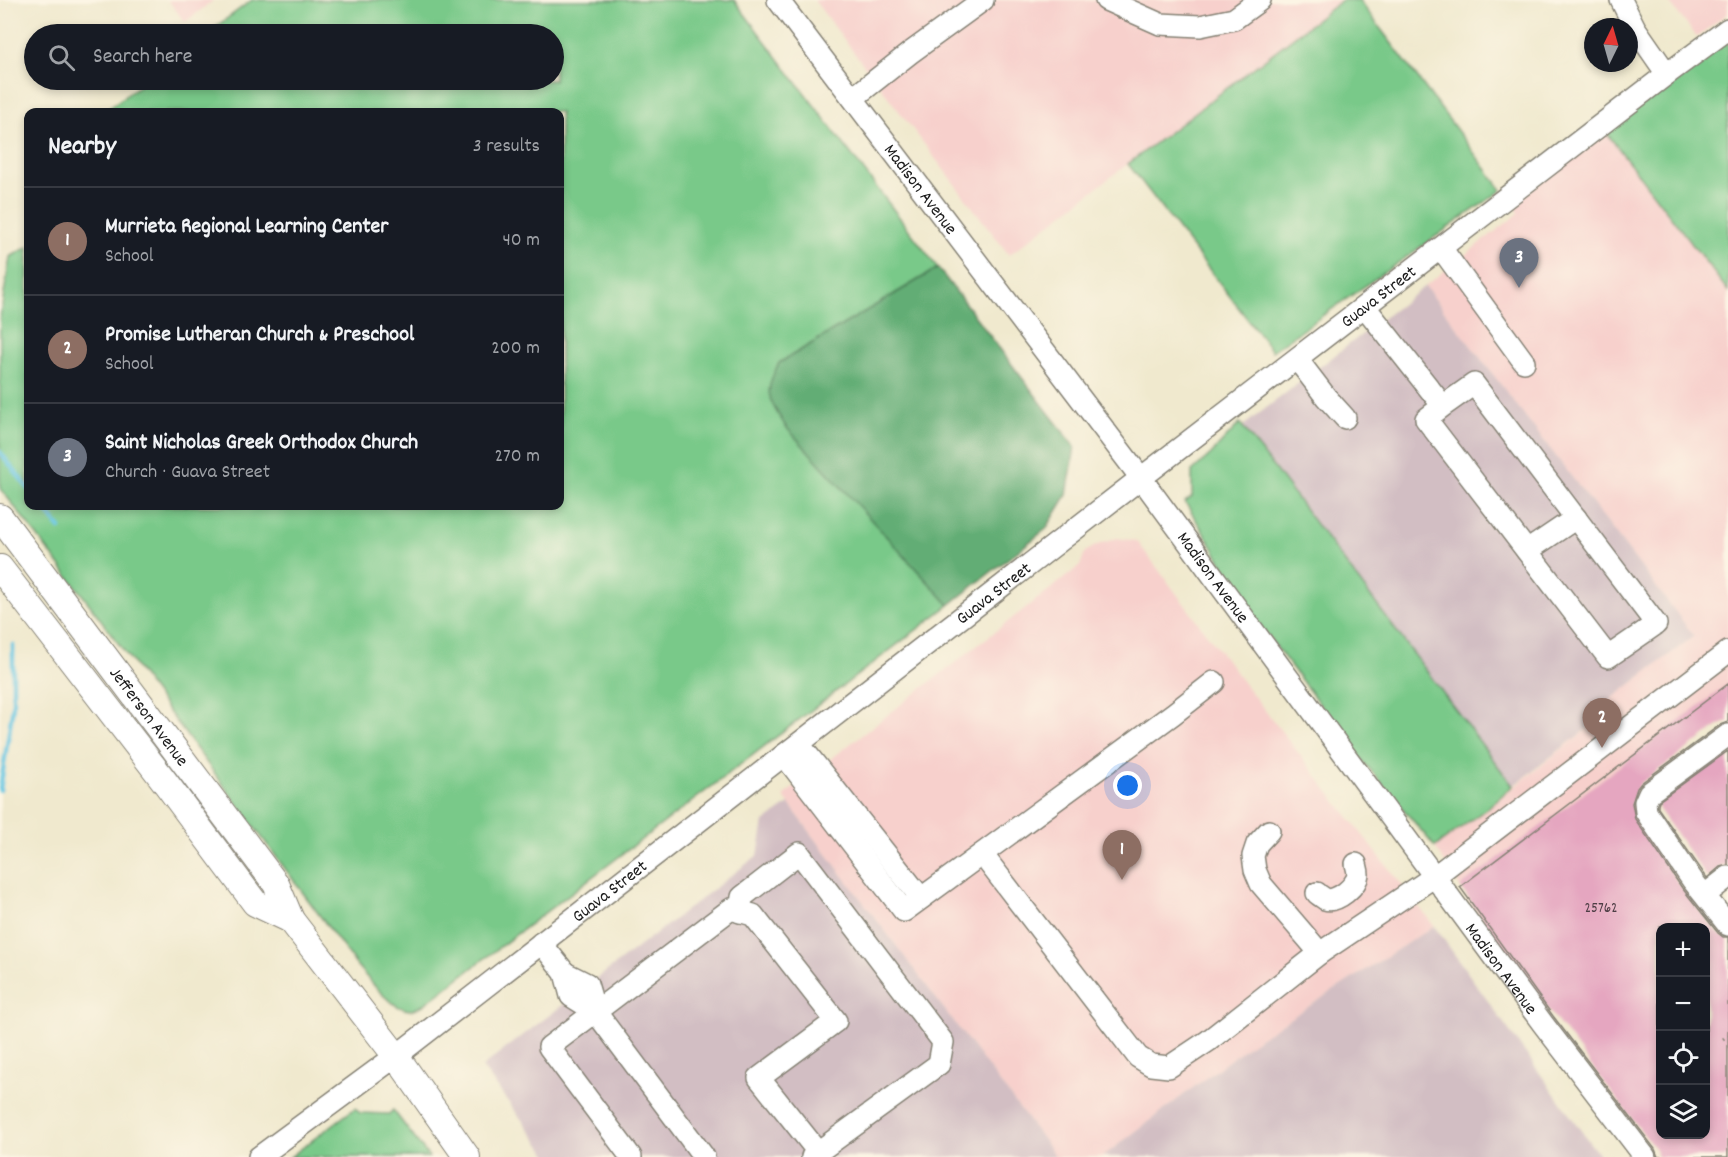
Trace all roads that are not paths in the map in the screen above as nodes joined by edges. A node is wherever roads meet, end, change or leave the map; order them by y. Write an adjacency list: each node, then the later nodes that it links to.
1 (778, 0): 8 (street, Madison Avenue)
2 (983, 0): 8 (street)
3 (1106, 0): 5 (street)
4 (1621, 0): 7 (street)
5 (1250, 3)
6 (1728, 30): 7 (street, Guava Street)
7 (1667, 74): 9 (street, Guava Street)
8 (853, 99): 15 (street, Madison Avenue)
9 (1441, 248): 10 (street, Guava Street); 12 (street)
10 (1365, 307): 11 (street, Guava Street); 13 (street)
11 (1297, 359): 14 (street); 15 (street, Guava Street)
12 (1524, 362)
13 (1443, 406): 17 (street); 18 (street)
14 (1345, 418)
15 (1142, 478): 23 (street, Guava Street); 27 (street, Madison Avenue)
16 (0, 517): 33 (main road, Jefferson Avenue)
17 (1576, 518): 18 (street); 18 (street)
18 (1527, 551)
19 (0, 568): 33 (main road, Jefferson Avenue)
20 (1728, 652): 27 (street)
21 (1214, 682): 25 (street)
22 (1728, 735): 30 (street)
23 (792, 749): 31 (street); 31 (street); 35 (street, Guava Street)
24 (1269, 831): 36 (street)
25 (982, 854): 31 (street); 36 (street)
26 (1356, 864): 29 (street)
27 (1435, 876): 36 (street); 44 (street, Madison Avenue)
28 (1728, 877): 30 (street)
29 (1317, 893)
30 (1705, 895): 34 (street)
31 (921, 898)
32 (740, 912): 37 (street); 39 (street); 39 (street)
33 (291, 920): 38 (main road, Jefferson Avenue)
34 (1728, 925)
35 (542, 943): 37 (street); 38 (street, Guava Street)
36 (1320, 953)
37 (595, 1011): 42 (street); 43 (street)
38 (396, 1056): 40 (street, Guava Street); 41 (main road, Jefferson Avenue)
39 (815, 1154)
40 (259, 1157)
41 (467, 1157)
42 (631, 1157)
43 (704, 1157)
44 (1645, 1157)

